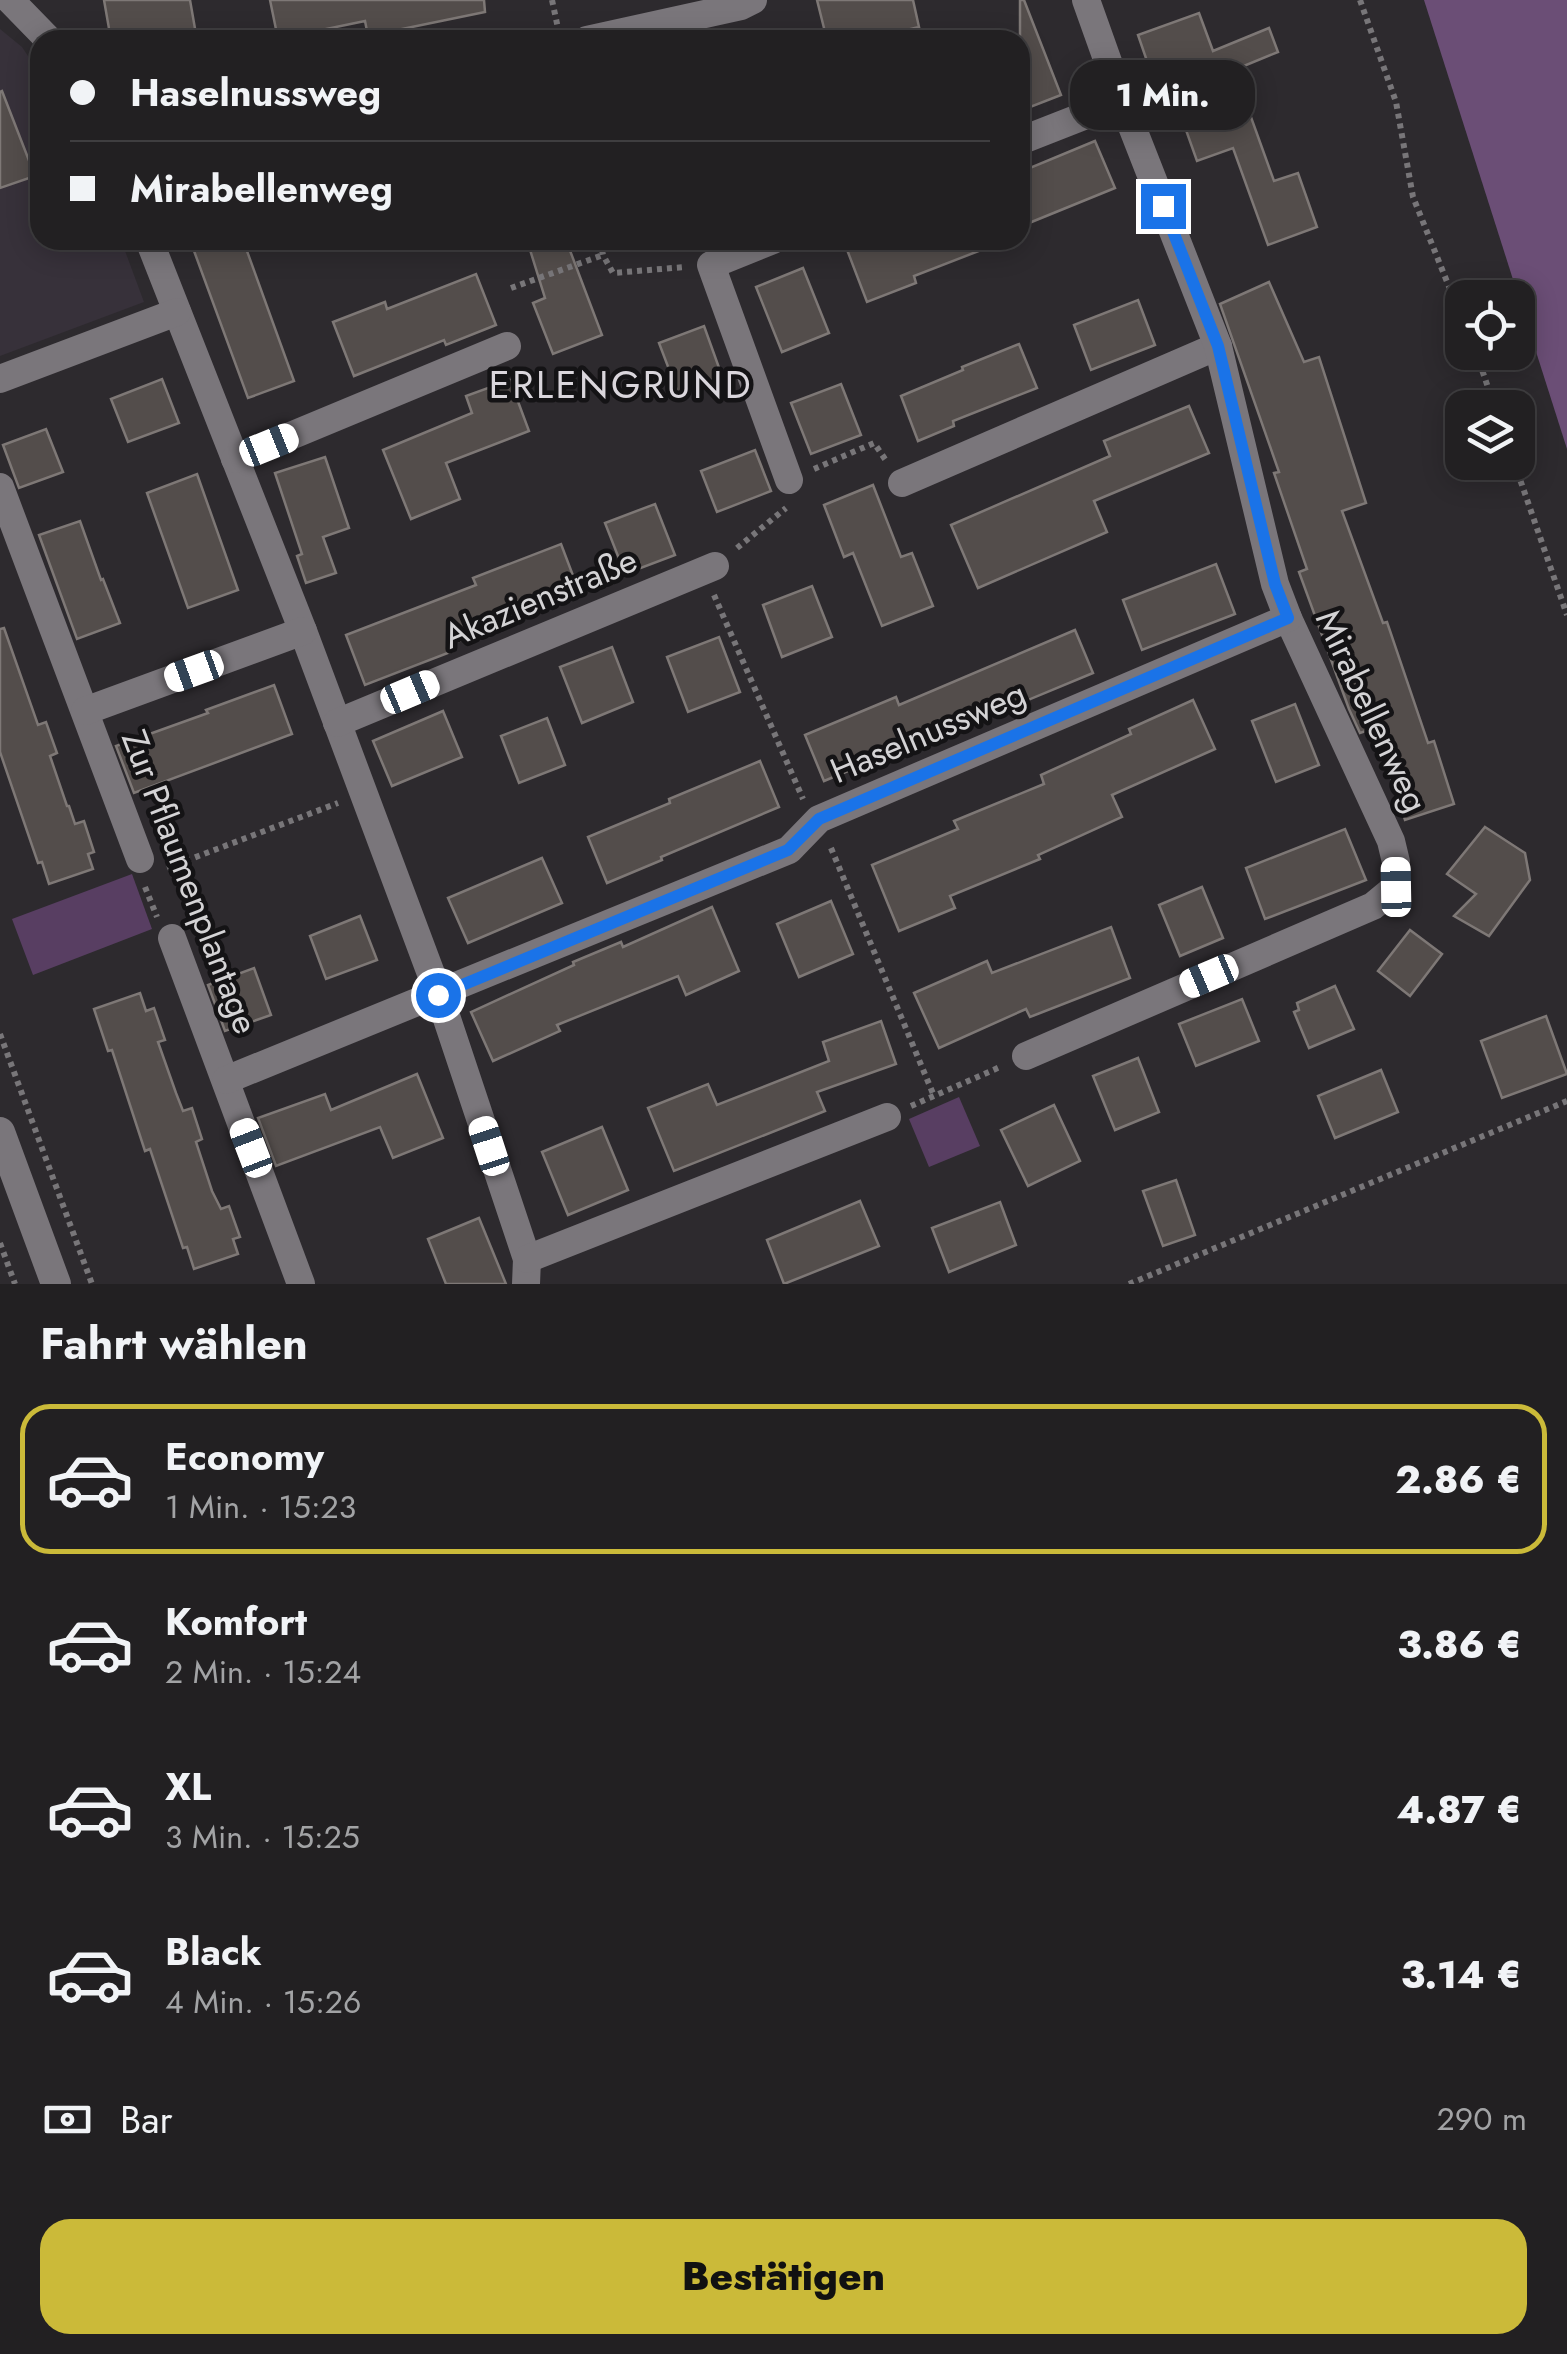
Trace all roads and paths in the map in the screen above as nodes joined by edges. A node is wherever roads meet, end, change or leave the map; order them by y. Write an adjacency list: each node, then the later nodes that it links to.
1 (10, 0): 6 (street)
2 (552, 0): 7 (path)
3 (753, 0): 8 (street)
4 (1086, 0): 9 (street, Mirabellenweg)
5 (1360, 0): 16 (path)
6 (39, 30)
7 (558, 30)
8 (632, 30)
9 (1122, 100): 10 (street); 20 (street, Mirabellenweg)
10 (1030, 137)
11 (153, 250): 18 (street)
12 (603, 250): 14 (path)
13 (748, 250): 15 (street)
14 (604, 255): 15 (path); 17 (path)
15 (711, 265): 23 (street)
16 (1446, 280)
17 (510, 288)
18 (177, 312): 21 (street); 22 (street)
19 (507, 346): 22 (street)
20 (1218, 346): 25 (street); 29 (street, Mirabellenweg)
21 (0, 379)
22 (235, 459): 30 (street)
23 (790, 480)
24 (1520, 480): 28 (path)
25 (902, 483)
26 (0, 487): 31 (street, Zur Pflaumenplantage)
27 (709, 568): 32 (street, Akazienstraße); 34 (path)
28 (1567, 616)
29 (1288, 618): 34 (street, Haselnussweg); 39 (street, Mirabellenweg)
30 (303, 631): 31 (street, Zur Pflaumenplantage); 32 (street)
31 (85, 711): 35 (street, Zur Pflaumenplantage)
32 (337, 723): 33 (street)
33 (363, 794): 35 (path); 37 (street)
34 (819, 819): 37 (street, Haselnussweg); 39 (path)
35 (141, 868): 36 (path, Zur Pflaumenplantage)
36 (172, 938): 40 (street, Zur Pflaumenplantage)
37 (438, 995): 40 (street, Zur Pflaumenplantage); 45 (street)
38 (0, 1034): 48 (path)
39 (1026, 1056)
40 (226, 1080): 49 (street, Zur Pflaumenplantage)
41 (1567, 1101): 50 (path)
42 (887, 1117): 45 (street)
43 (0, 1132): 47 (main road)
44 (0, 1243): 46 (path)
45 (526, 1272)
46 (15, 1284)
47 (56, 1284)
48 (92, 1284)
49 (301, 1284)
50 (1130, 1284)

